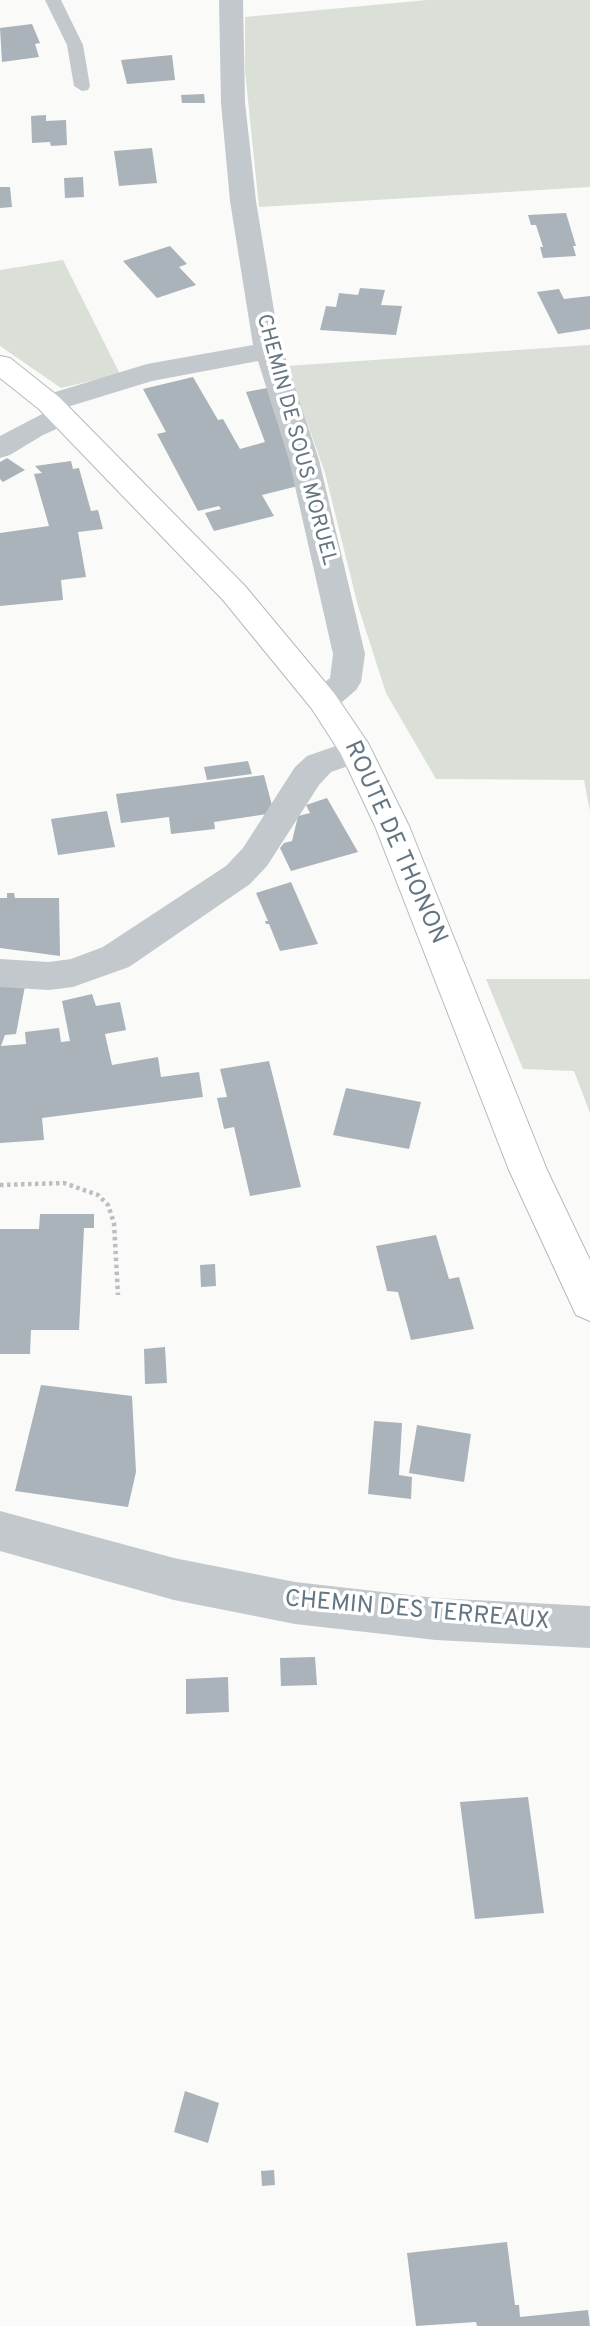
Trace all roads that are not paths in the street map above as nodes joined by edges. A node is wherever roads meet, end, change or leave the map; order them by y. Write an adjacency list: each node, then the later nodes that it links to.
1 (53, 0): 3 (lane)
2 (231, 0): 4 (street, CHEMIN DE SOUS MORUEL)
3 (82, 86)
4 (268, 351): 6 (street); 8 (street, CHEMIN DE SOUS MORUEL)
5 (0, 364): 6 (street, ROUTE DE THONON)
6 (55, 410): 7 (street); 8 (street, ROUTE DE THONON)
7 (0, 449)
8 (323, 701): 9 (street, ROUTE DE THONON)
9 (356, 751): 10 (street); 11 (street, ROUTE DE THONON)
10 (0, 973)
11 (590, 1303)
12 (0, 1531): 13 (street, CHEMIN DES TERREAUX)
13 (590, 1627)

